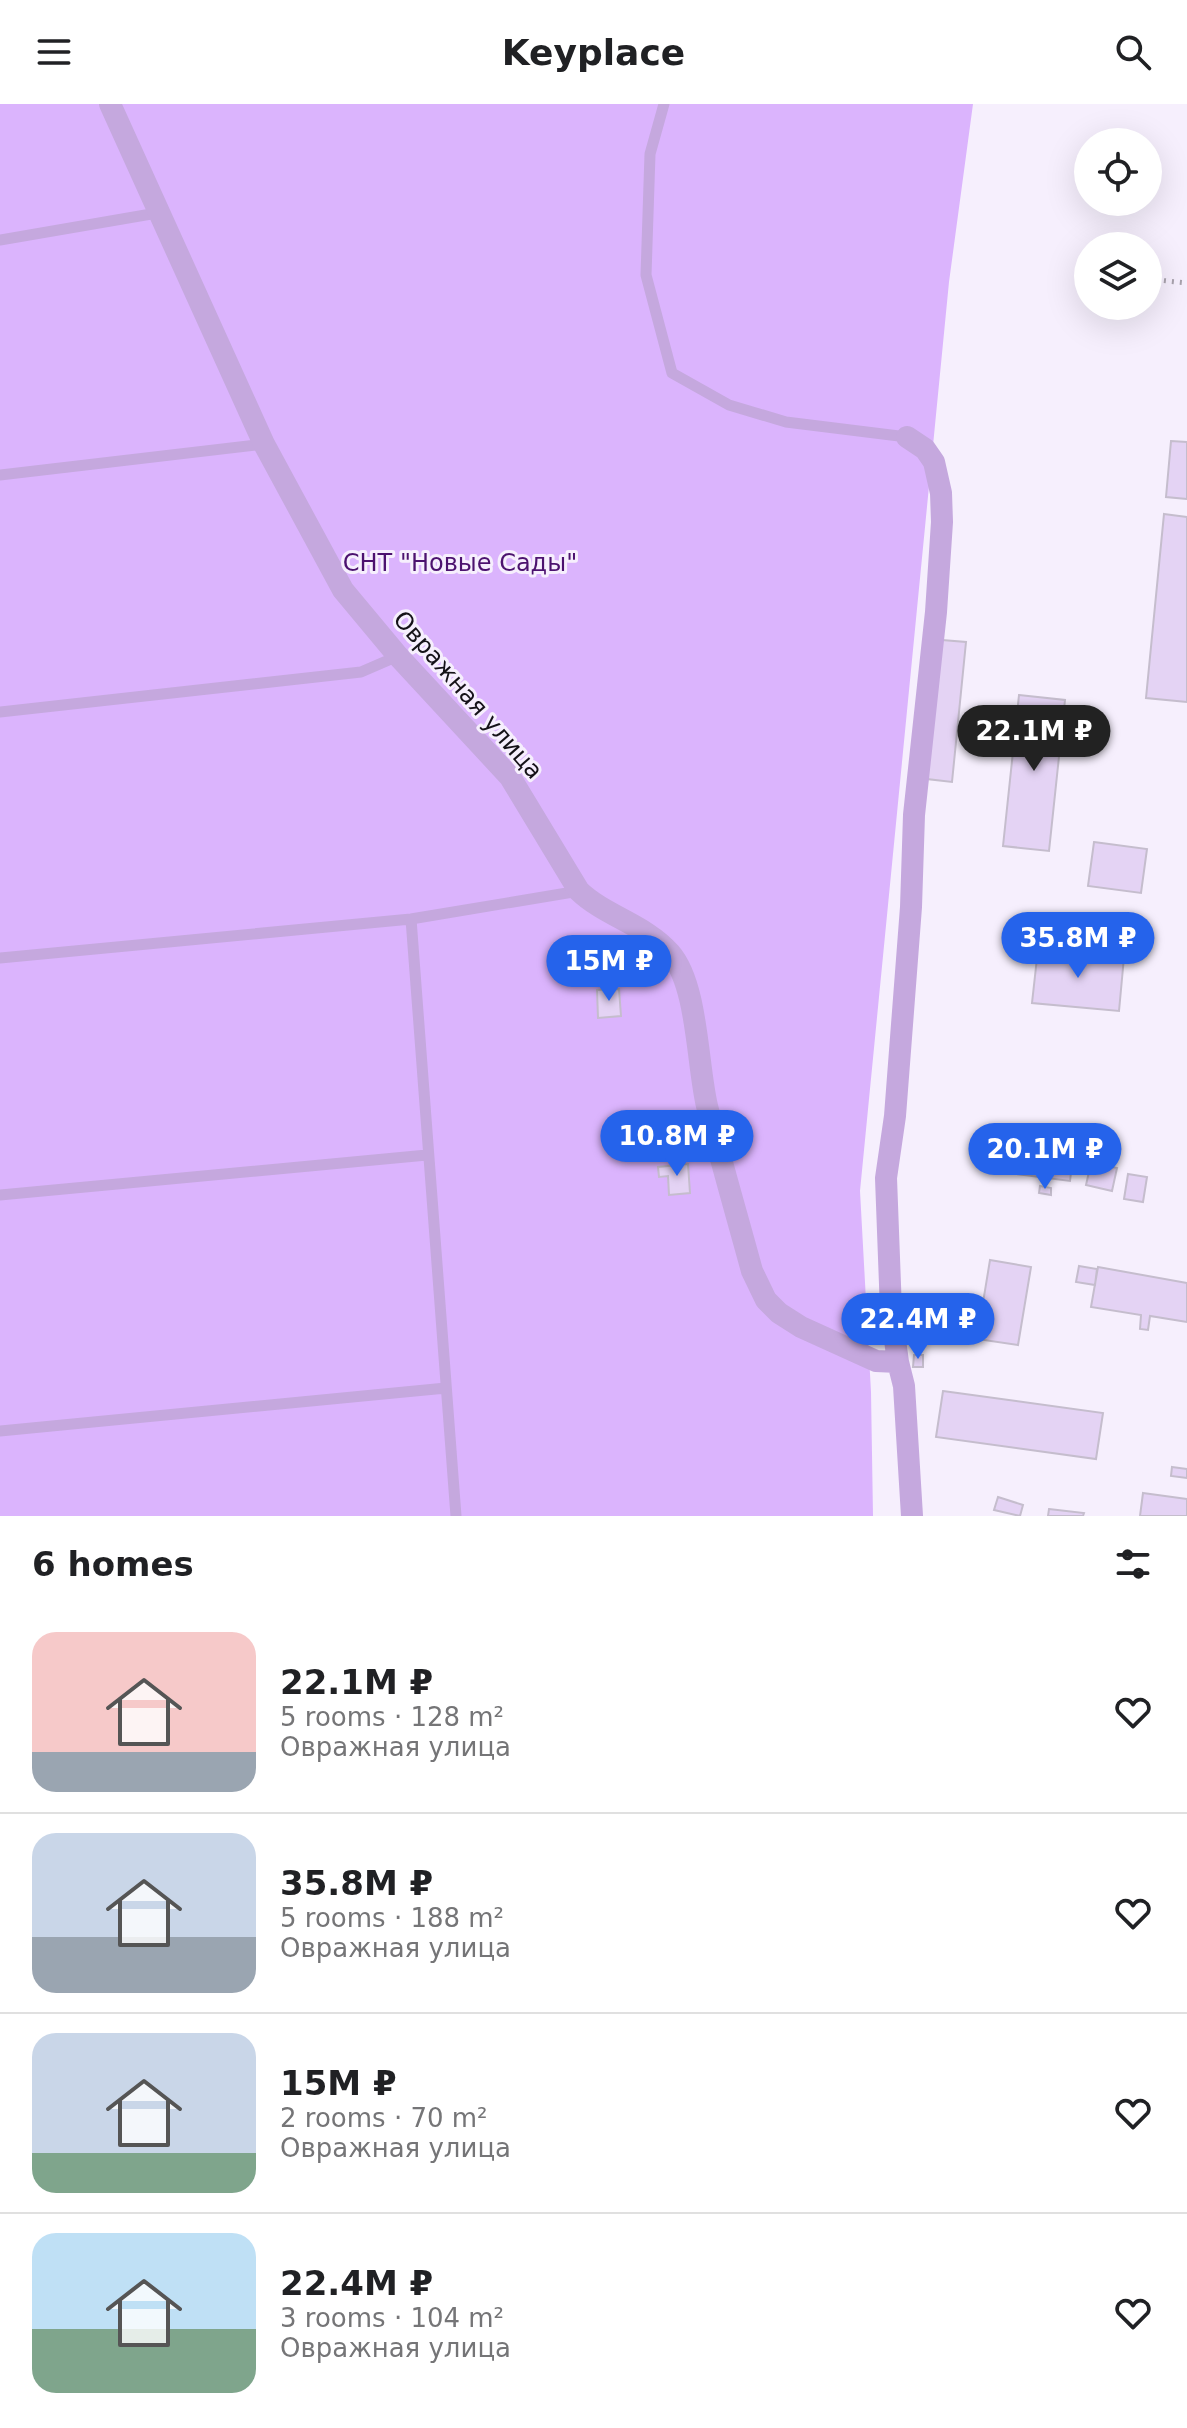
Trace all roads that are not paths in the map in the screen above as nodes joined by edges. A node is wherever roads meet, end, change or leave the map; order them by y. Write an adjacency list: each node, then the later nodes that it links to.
1 (110, 104): 3 (street, Овражная улица)
2 (664, 104): 5 (lane)
3 (157, 213): 4 (lane); 6 (street, Овражная улица)
4 (0, 240)
5 (907, 437): 15 (street)
6 (264, 444): 7 (lane); 8 (street, Овражная улица)
7 (0, 475)
8 (398, 656): 9 (lane); 10 (street, Овражная улица)
9 (0, 712)
10 (579, 891): 11 (lane); 15 (street, Овражная улица)
11 (411, 919): 12 (lane); 13 (lane)
12 (0, 958)
13 (427, 1155): 14 (lane); 16 (lane)
14 (0, 1195)
15 (898, 1362): 19 (street)
16 (446, 1388): 17 (lane); 18 (lane)
17 (0, 1431)
18 (456, 1516)
19 (912, 1516)

